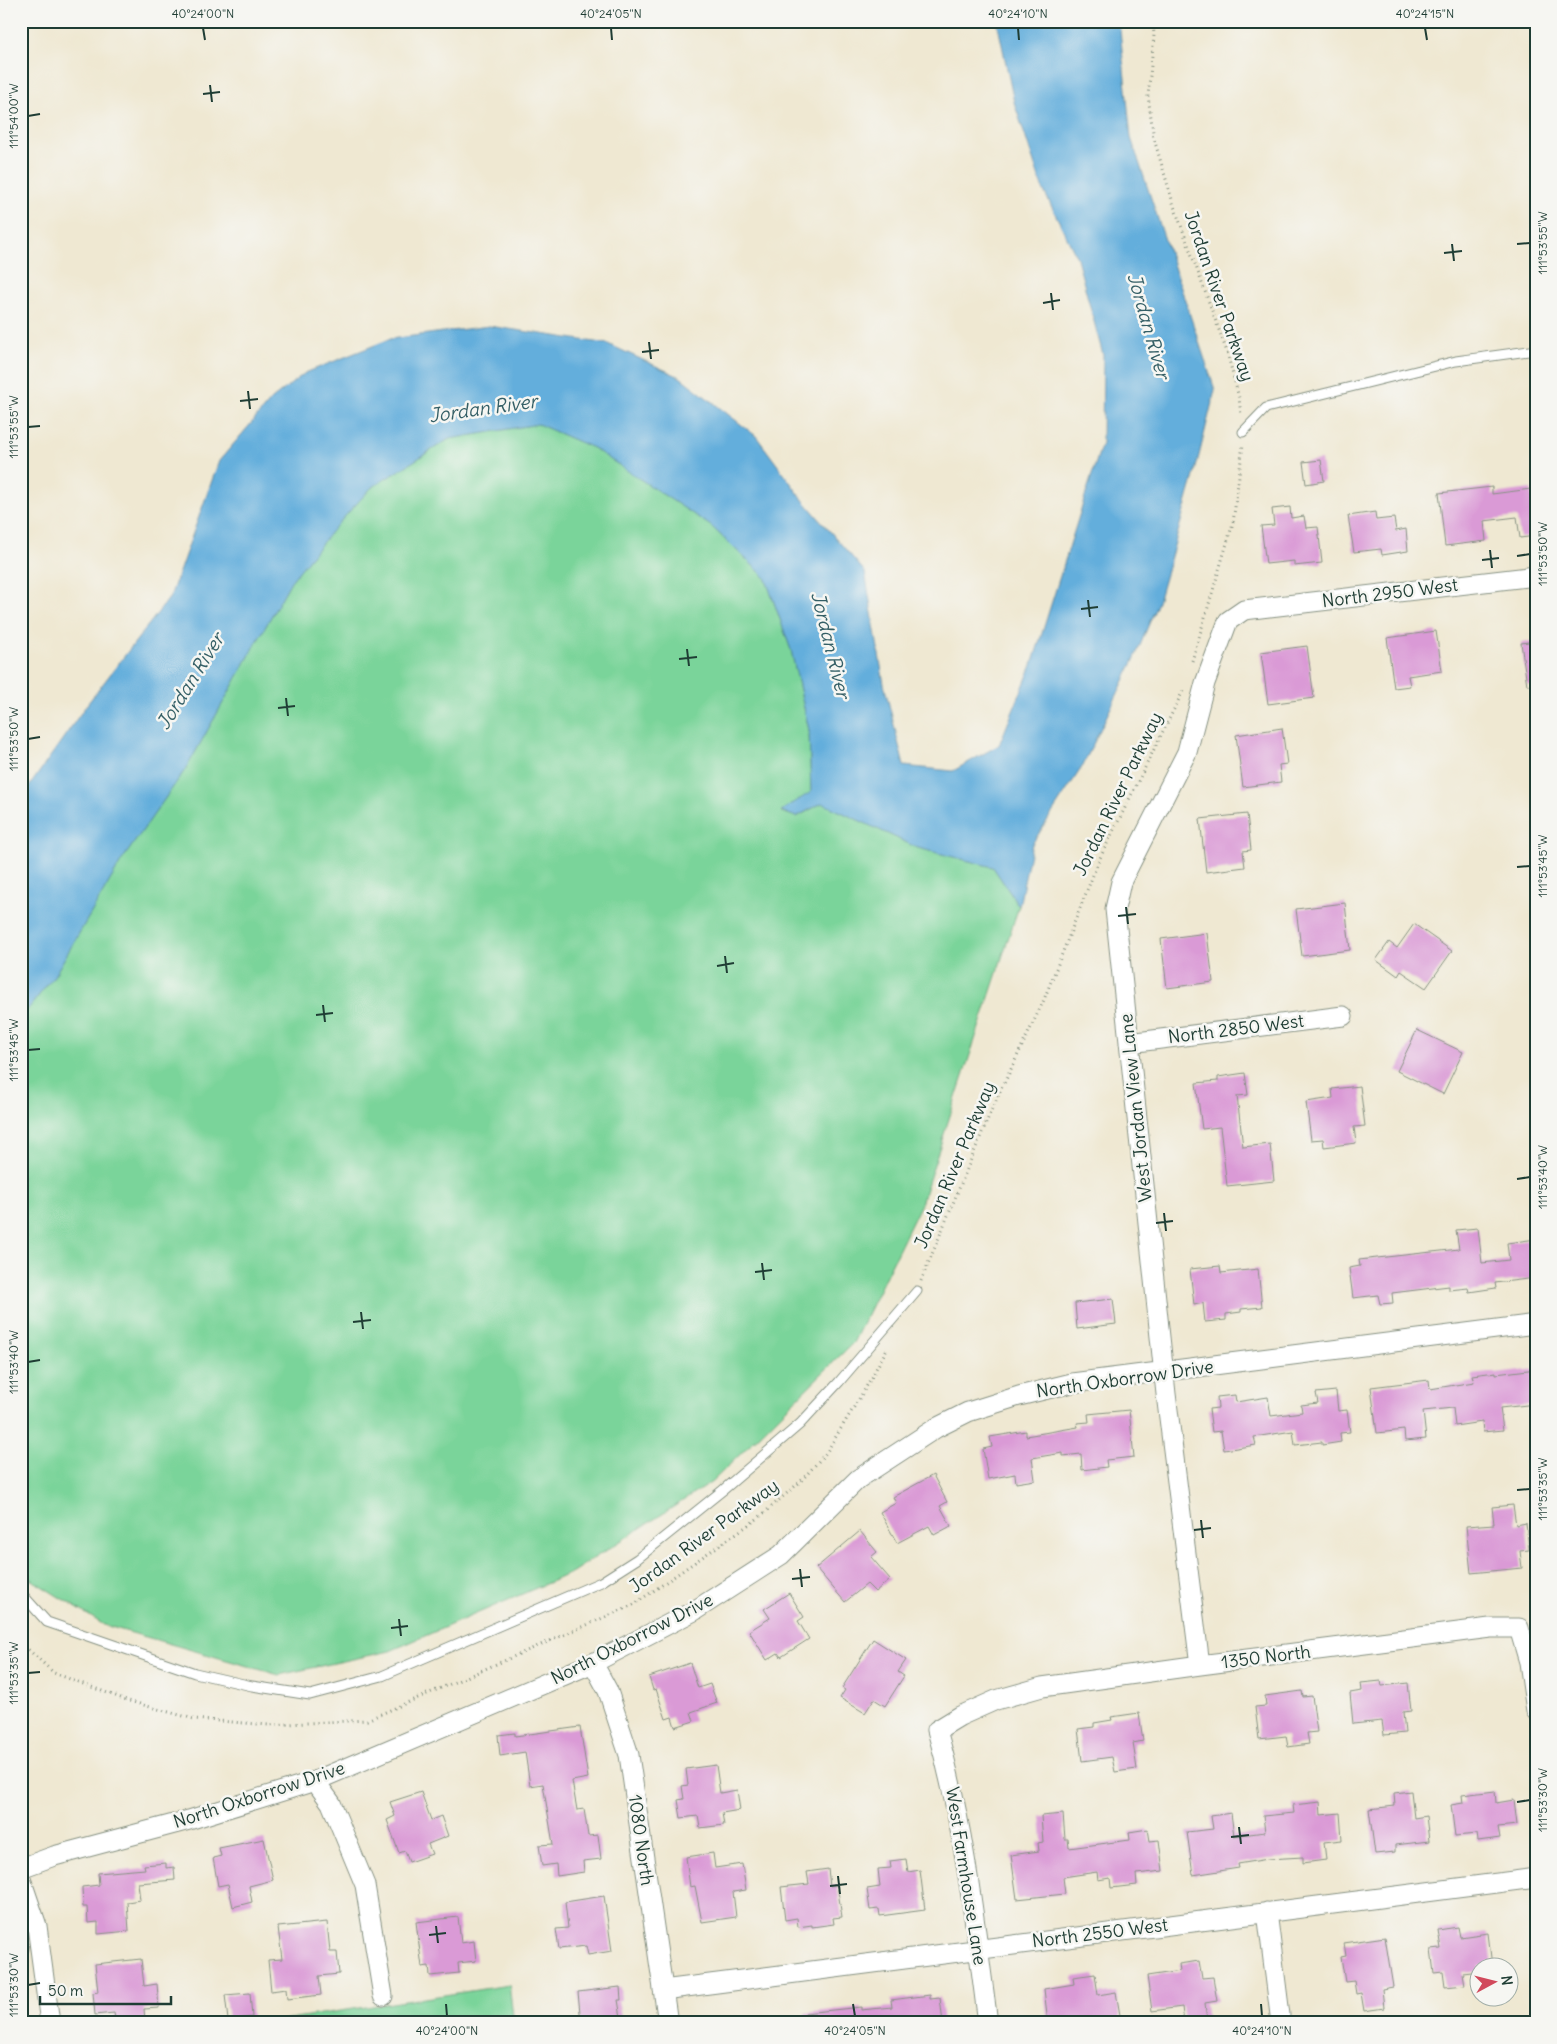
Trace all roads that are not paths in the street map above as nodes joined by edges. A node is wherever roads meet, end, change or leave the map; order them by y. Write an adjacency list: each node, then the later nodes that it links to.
1 (1536, 350): 2 (lane)
2 (1243, 432)
3 (1536, 576): 4 (street, North 2950 West)
4 (1244, 610): 6 (street, West Jordan View Lane)
5 (1343, 1016): 6 (street, North 2850 West)
6 (1129, 1043): 9 (street, West Jordan View Lane)
7 (917, 1291): 10 (lane)
8 (1536, 1324): 9 (street, North Oxborrow Drive)
9 (1164, 1372): 11 (street, North Oxborrow Drive); 12 (street, West Jordan View Lane)
10 (21, 1593)
11 (593, 1663): 15 (street, North Oxborrow Drive); 21 (street, 1080 North)
12 (1200, 1665): 13 (street, 1350 North); 14 (street, 1350 North)
13 (1536, 1711)
14 (937, 1730): 20 (street, West Farmhouse Lane)
15 (315, 1781): 16 (street, North Oxborrow Drive); 22 (street)
16 (21, 1868)
17 (1536, 1878): 19 (street, North 2550 West)
18 (21, 1879): 24 (street)
19 (1267, 1912): 20 (street, North 2550 West); 23 (street)
20 (978, 1949): 21 (street, North 2550 West); 26 (street, West Farmhouse Lane)
21 (664, 1990): 25 (street, 1080 North)
22 (383, 1996)
23 (1280, 2014)
24 (50, 2023)
25 (668, 2023)
26 (988, 2023)

